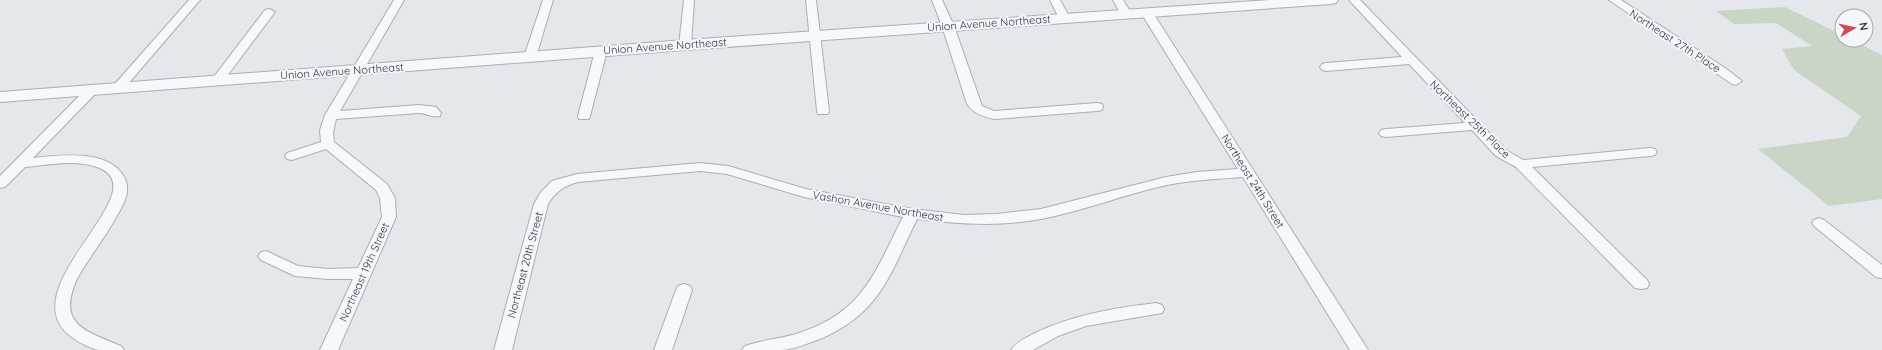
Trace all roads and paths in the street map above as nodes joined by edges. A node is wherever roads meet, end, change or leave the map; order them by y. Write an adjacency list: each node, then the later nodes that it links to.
1 (195, 0): 26 (street)
2 (399, 0): 23 (street)
3 (548, 0): 20 (street)
4 (689, 0): 18 (street)
5 (811, 0): 17 (street)
6 (937, 0): 16 (street)
7 (1055, 0): 15 (street)
8 (1118, 0): 14 (street)
9 (1331, 0): 13 (street, Union Avenue Northeast)
10 (1354, 0): 21 (street, Northeast 25th Place)
11 (1614, 0): 25 (street, Northeast 27th Place)
12 (269, 12): 24 (street)
13 (1147, 13): 14 (street, Union Avenue Northeast); 41 (street, Northeast 24th Street)
14 (1126, 14): 15 (street, Union Avenue Northeast)
15 (1064, 18): 16 (street, Union Avenue Northeast)
16 (948, 26): 17 (street, Union Avenue Northeast); 29 (street)
17 (815, 35): 18 (street, Union Avenue Northeast); 30 (street)
18 (685, 44): 19 (street, Union Avenue Northeast)
19 (601, 51): 20 (street, Union Avenue Northeast); 33 (street)
20 (530, 56): 23 (street, Union Avenue Northeast)
21 (1410, 60): 22 (street); 34 (street, Northeast 25th Place)
22 (1326, 67)
23 (359, 70): 24 (street, Union Avenue Northeast); 32 (street)
24 (217, 81): 26 (street, Union Avenue Northeast)
25 (1736, 81)
26 (118, 88): 27 (street, Union Avenue Northeast)
27 (92, 90): 28 (street, Union Avenue Northeast); 39 (street)
28 (0, 97)
29 (1097, 107)
30 (823, 111)
31 (436, 113): 32 (street)
32 (331, 115): 36 (street)
33 (584, 116)
34 (1474, 126): 35 (street); 40 (street, Northeast 25th Place)
35 (1386, 133)
36 (328, 144): 38 (street); 47 (street, Northeast 19th Street)
37 (1650, 152): 40 (street)
38 (292, 156)
39 (21, 163): 42 (street); 52 (street)
40 (1521, 164): 49 (street, Northeast 25th Place)
41 (1247, 172): 44 (street, Vashon Avenue Northeast); 58 (street, Northeast 24th Street)
42 (0, 184)
43 (557, 184): 44 (street, Vashon Avenue Northeast); 54 (street, Northeast 20th Street)
44 (912, 214): 56 (street)
45 (1819, 223): 48 (street)
46 (266, 256): 47 (street)
47 (364, 273): 53 (street, Northeast 19th Street)
48 (1882, 273)
49 (1641, 284)
50 (684, 290): 55 (street)
51 (1156, 309): 57 (street)
52 (115, 350)
53 (329, 350)
54 (503, 350)
55 (663, 350)
56 (751, 350)
57 (1020, 350)
58 (1359, 350)

